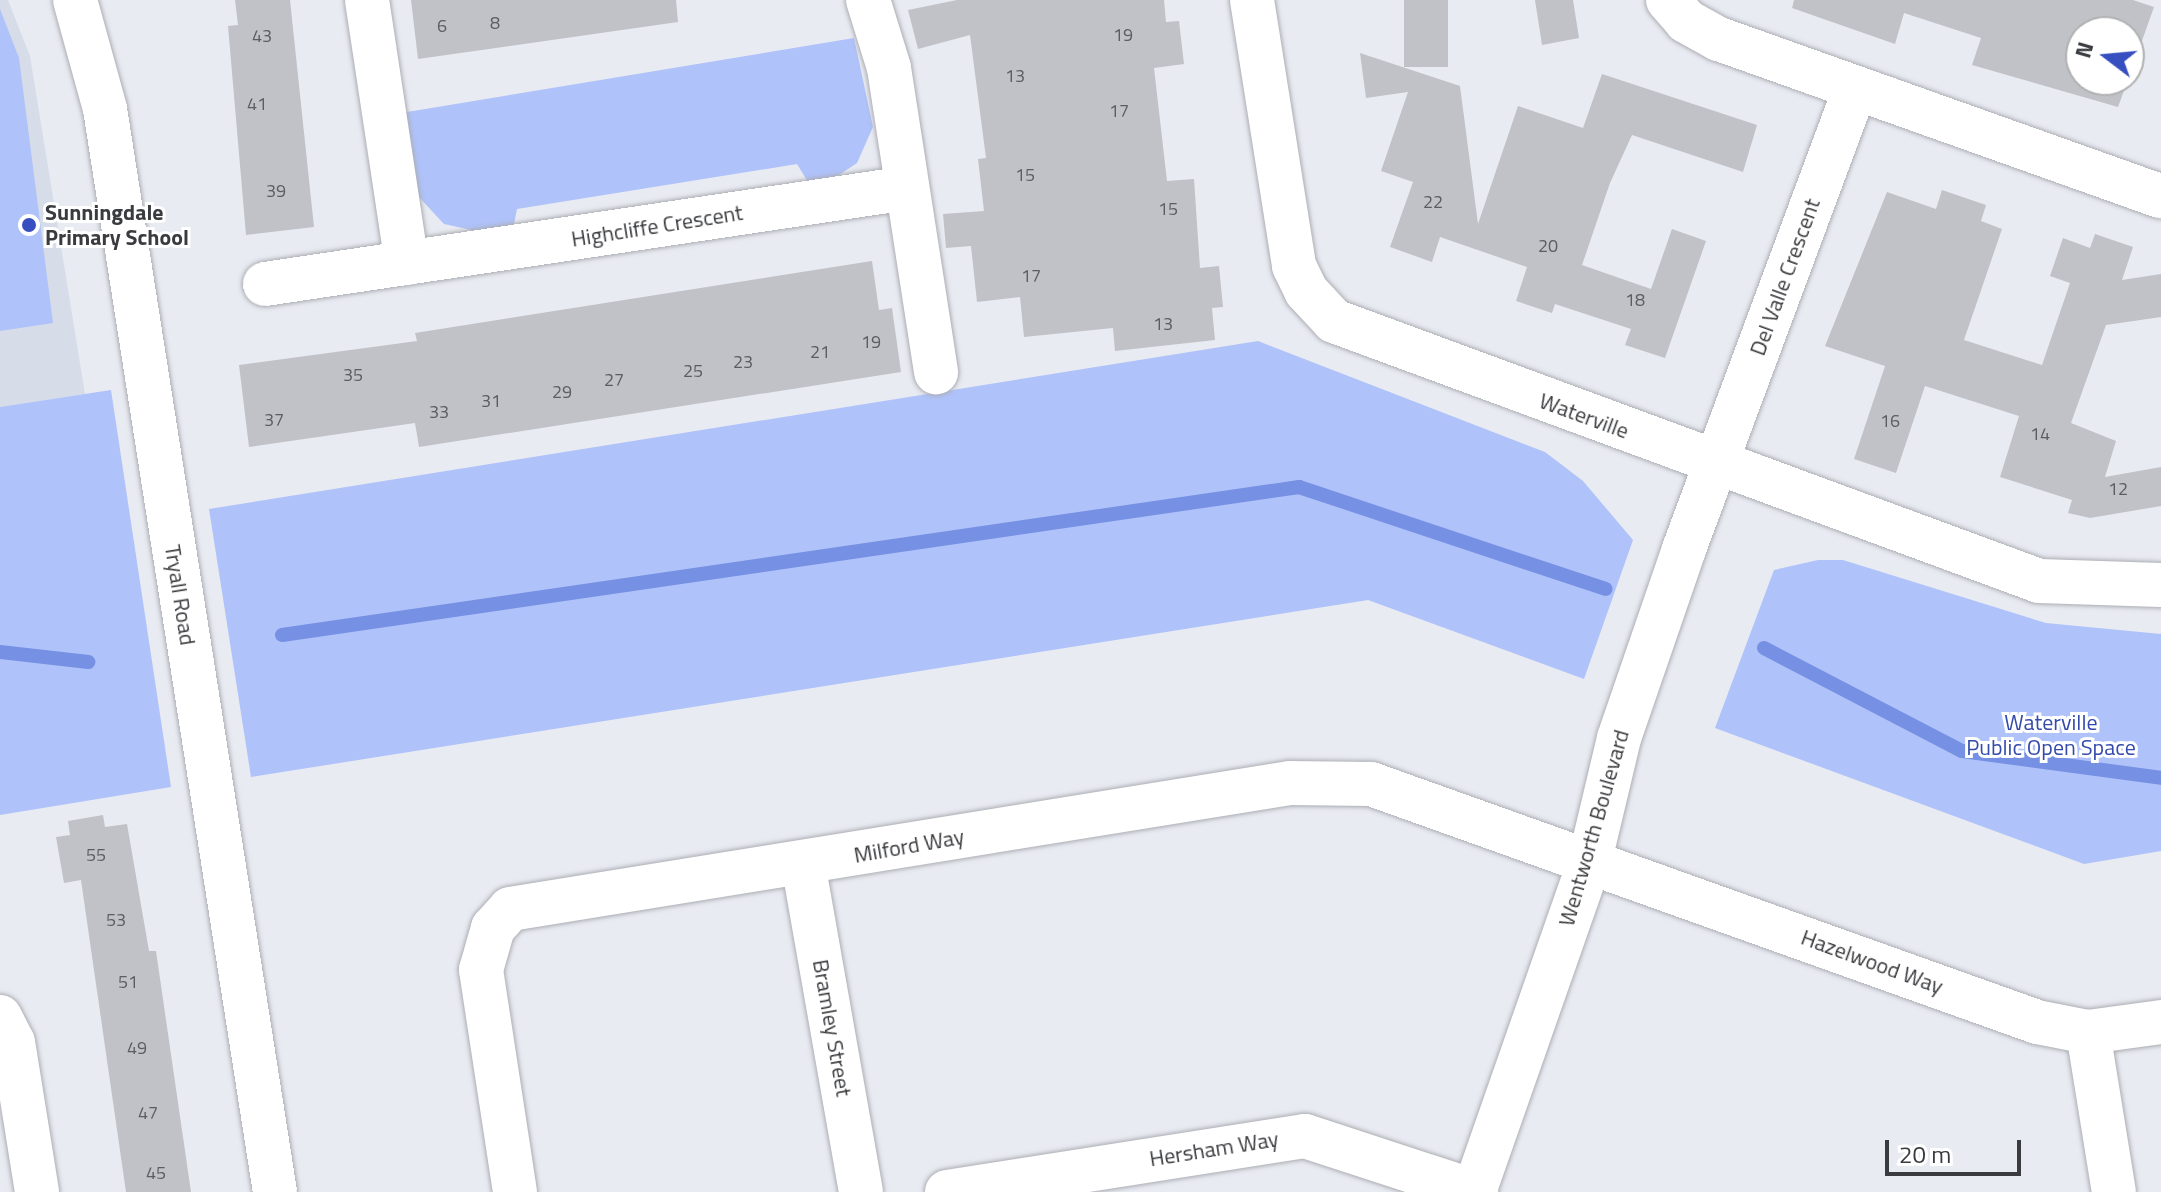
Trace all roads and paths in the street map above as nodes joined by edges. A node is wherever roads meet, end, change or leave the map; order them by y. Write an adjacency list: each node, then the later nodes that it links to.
1 (75, 0): 20 (street, Tryall Road)
2 (367, 0): 9 (street)
3 (868, 0): 7 (street)
4 (1252, 0): 12 (street, Waterville)
5 (1668, 0): 6 (street)
6 (1855, 89): 8 (street); 12 (street, Del Valle Crescent)
7 (907, 188): 9 (street, Highcliffe Crescent); 11 (street)
8 (2161, 196)
9 (407, 263): 10 (street, Highcliffe Crescent)
10 (265, 284)
11 (936, 372)
12 (1716, 465): 13 (street, Waterville); 14 (street, Wentworth Boulevard)
13 (2161, 585)
14 (1590, 860): 15 (street, Milford Way); 18 (street, Hazelwood Way); 24 (street, Wentworth Boulevard)
15 (803, 863): 21 (street, Milford Way); 22 (street, Bramley Street)
16 (0, 1017): 19 (street)
17 (2161, 1022): 18 (street, Hazelwood Way)
18 (2088, 1032): 25 (street)
19 (37, 1192)
20 (275, 1192)
21 (515, 1192)
22 (861, 1192)
23 (947, 1192): 24 (street, Hersham Way)
24 (1475, 1192)
25 (2114, 1192)

